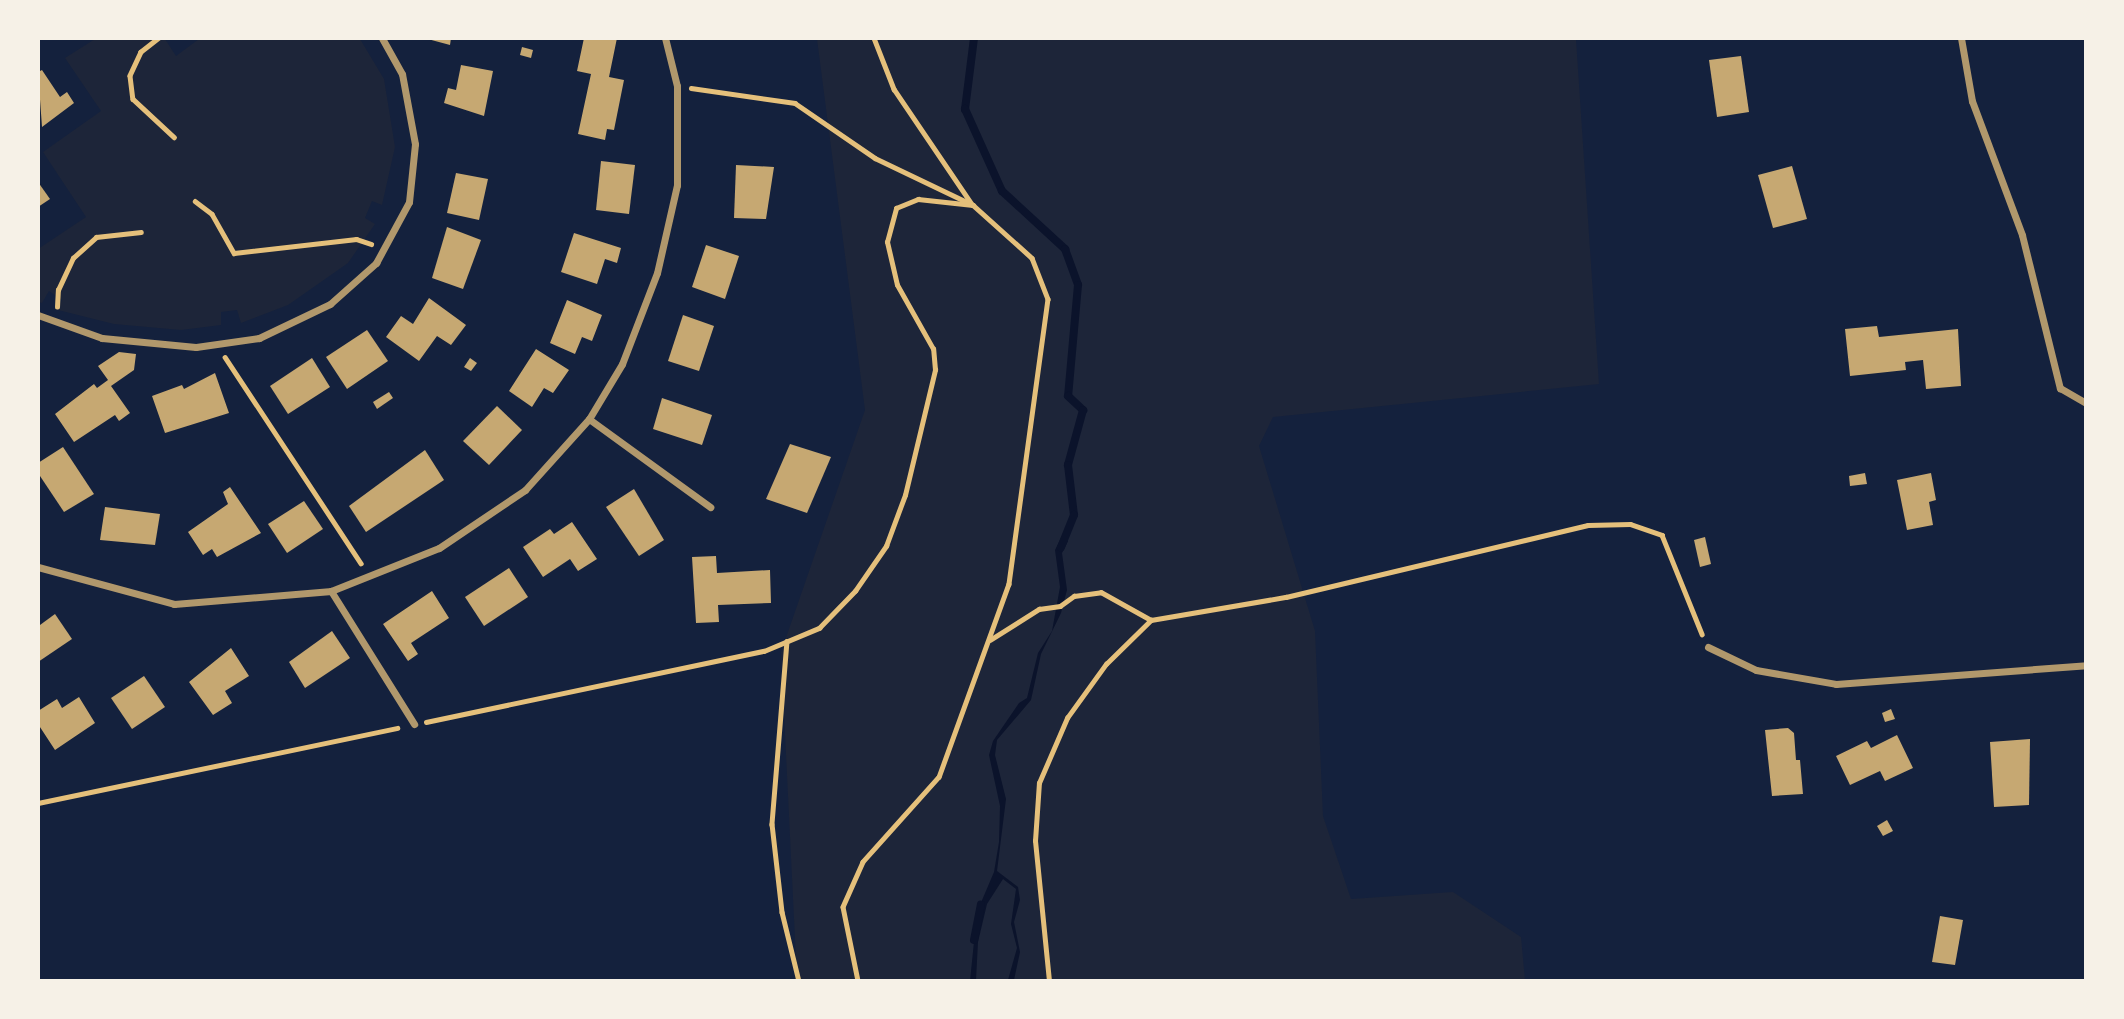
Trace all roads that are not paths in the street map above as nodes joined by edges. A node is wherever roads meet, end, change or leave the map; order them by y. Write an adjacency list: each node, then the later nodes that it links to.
1 (382, 38): 4 (street)
2 (665, 38): 6 (street)
3 (1961, 38): 5 (street)
4 (38, 315)
5 (2085, 403)
6 (589, 419): 7 (street); 9 (street)
7 (710, 507)
8 (38, 567): 9 (street)
9 (331, 592): 12 (street)
10 (1708, 647): 11 (street)
11 (2085, 665)
12 (414, 724)

